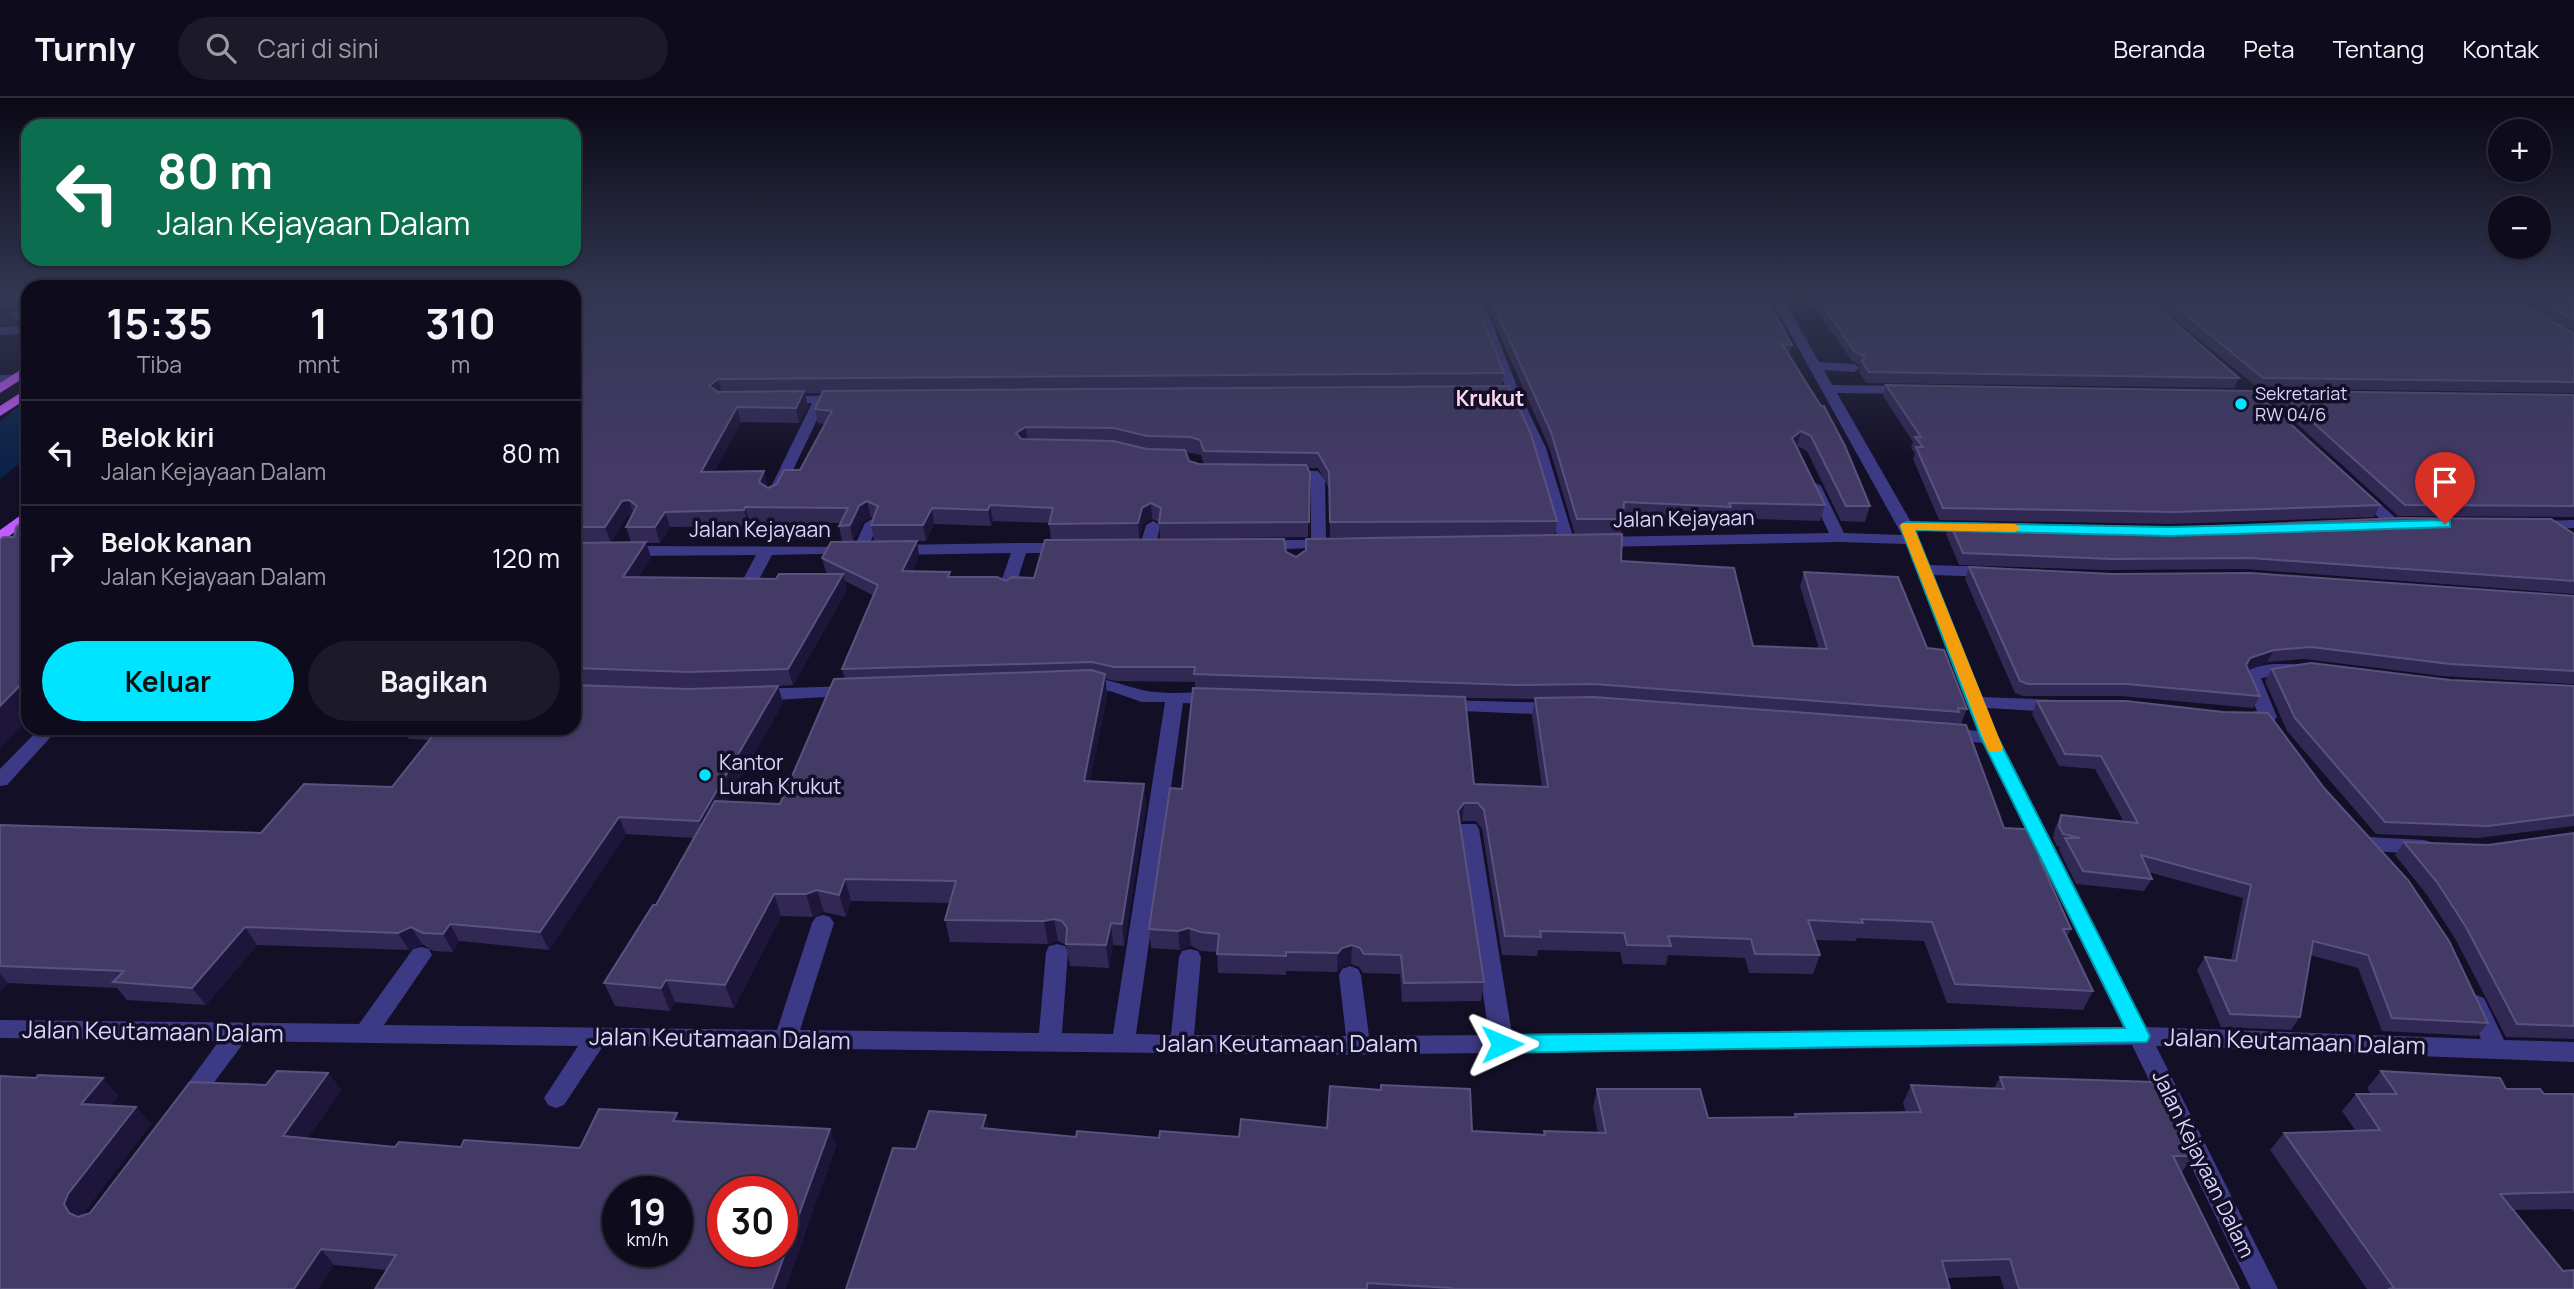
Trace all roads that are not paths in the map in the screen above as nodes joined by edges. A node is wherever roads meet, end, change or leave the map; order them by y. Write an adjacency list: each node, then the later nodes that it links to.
1 (1494, 353): 33 (street, Jalan Kejayaan)
2 (1808, 353): 3 (street, Jalan Kejayaan Dalam)
3 (1816, 366): 4 (street); 10 (street, Jalan Kejayaan Dalam)
4 (1854, 368)
5 (21, 374): 8 (main road)
6 (2234, 378): 13 (street)
7 (0, 379): 8 (street)
8 (15, 379): 9 (main road)
9 (0, 389)
10 (1829, 389): 11 (street); 32 (street, Jalan Kejayaan Dalam)
11 (1925, 390)
12 (2227, 395): 13 (street)
13 (2255, 396): 14 (street); 20 (street)
14 (2310, 396)
15 (21, 397): 19 (main road)
16 (862, 399): 18 (street)
17 (771, 400): 18 (street)
18 (820, 400): 24 (street)
19 (0, 412)
20 (2274, 414)
21 (1275, 474): 36 (street)
22 (1809, 474): 33 (street)
23 (2353, 487): 27 (street)
24 (773, 497)
25 (21, 520): 34 (main road)
26 (872, 523): 44 (street)
27 (2367, 524)
28 (2523, 524): 31 (street)
29 (1153, 525): 41 (street)
30 (1986, 527): 32 (street)
31 (2571, 531)
32 (1910, 533): 33 (street, Jalan Kejayaan); 48 (street, Jalan Kejayaan Dalam)
33 (1839, 537)
34 (0, 538)
35 (1295, 544): 36 (street); 38 (street); 46 (street)
36 (1319, 544): 37 (street)
37 (1347, 544)
38 (1242, 545)
39 (615, 547): 45 (street, Jalan Kejayaan)
40 (1084, 547): 42 (street, Jalan Kejayaan)
41 (1148, 547)
42 (1020, 548): 43 (street, Jalan Kejayaan); 51 (street)
43 (973, 549): 44 (street, Jalan Kejayaan); 47 (street)
44 (860, 550): 45 (street, Jalan Kejayaan)
45 (766, 551): 50 (street)
46 (1294, 564)
47 (968, 565)
48 (1925, 570): 49 (street); 58 (street, Jalan Kejayaan Dalam)
49 (2004, 572)
50 (747, 587)
51 (1007, 588)
52 (2314, 670): 63 (street)
53 (1063, 684): 56 (street)
54 (872, 691): 55 (street)
55 (735, 695)
56 (1175, 697): 57 (street); 87 (street)
57 (1231, 699)
58 (1974, 702): 60 (street); 67 (street, Jalan Kejayaan Dalam)
59 (1421, 705): 61 (street)
60 (2074, 706)
61 (1580, 708)
62 (2230, 716): 63 (street)
63 (2268, 717): 66 (street)
64 (1934, 733): 67 (street)
65 (43, 735): 68 (street)
66 (2278, 735)
67 (1990, 738): 83 (street, Jalan Kejayaan Dalam)
68 (0, 780)
69 (2351, 824): 71 (street)
70 (1469, 829): 89 (street)
71 (2369, 844): 72 (street); 73 (street)
72 (2443, 848)
73 (2391, 865)
74 (823, 923): 85 (street)
75 (1057, 952): 86 (street)
76 (421, 955): 82 (street)
77 (1190, 957): 88 (street)
78 (1350, 975): 90 (street)
79 (2466, 983): 91 (street)
80 (0, 1029): 81 (street, Jalan Keutamaan Dalam)
81 (238, 1034): 82 (street, Jalan Keutamaan Dalam); 94 (street)
82 (364, 1035): 84 (street, Jalan Keutamaan Dalam)
83 (2140, 1036): 89 (street, Jalan Keutamaan Dalam); 91 (street, Jalan Keutamaan Dalam); 95 (street, Jalan Kejayaan Dalam)
84 (596, 1038): 85 (street, Jalan Keutamaan Dalam); 93 (street)
85 (785, 1040): 86 (street, Jalan Keutamaan Dalam)
86 (1050, 1043): 87 (street, Jalan Keutamaan Dalam)
87 (1123, 1044): 88 (street, Jalan Keutamaan Dalam)
88 (1182, 1044): 90 (street, Jalan Keutamaan Dalam)
89 (1502, 1044): 90 (street, Jalan Keutamaan Dalam)
90 (1359, 1045)
91 (2497, 1049): 92 (street, Jalan Keutamaan Dalam)
92 (2574, 1052)
93 (556, 1098)
94 (171, 1122)
95 (2265, 1289)

